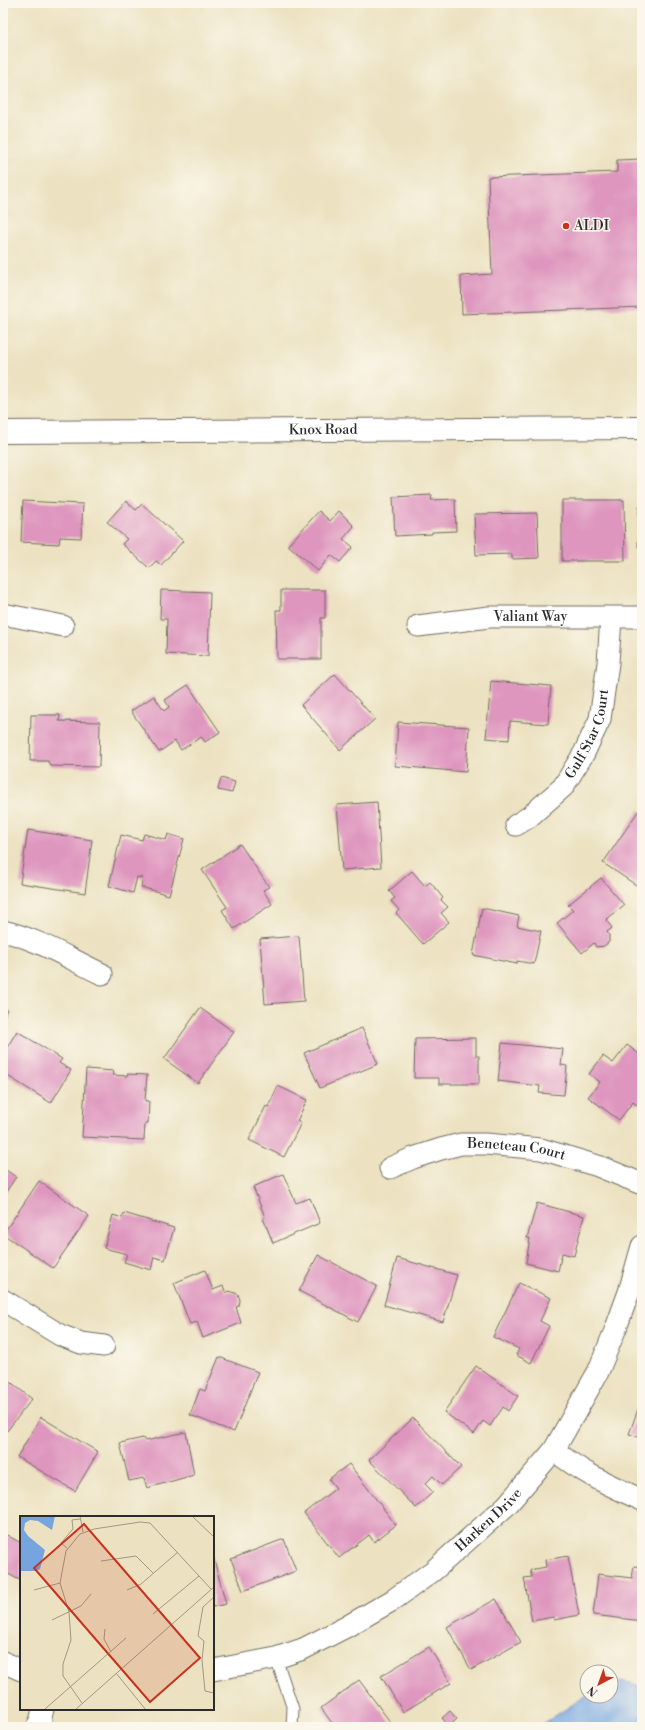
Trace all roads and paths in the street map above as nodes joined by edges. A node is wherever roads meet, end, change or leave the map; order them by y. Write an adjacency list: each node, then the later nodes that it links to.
1 (642, 428): 2 (street, Knox Road)
2 (3, 432)
3 (3, 614): 6 (street)
4 (642, 617): 5 (street, Valiant Way)
5 (611, 618): 7 (street, Valiant Way); 8 (street, Gulf Star Court)
6 (63, 626)
7 (418, 626)
8 (516, 825)
9 (3, 931): 10 (street)
10 (102, 974)
11 (390, 1168): 12 (street, Beneteau Court)
12 (642, 1184)
13 (642, 1246): 16 (street, Harken Drive)
14 (3, 1300): 15 (street)
15 (104, 1346)
16 (554, 1450): 17 (street); 18 (street, Harken Drive)
17 (642, 1500)
18 (276, 1658): 21 (street, Harken Drive); 24 (lane)
19 (3, 1662): 20 (street)
20 (20, 1670)
21 (214, 1670)
22 (43, 1710): 23 (street)
23 (37, 1727)
24 (290, 1727)

